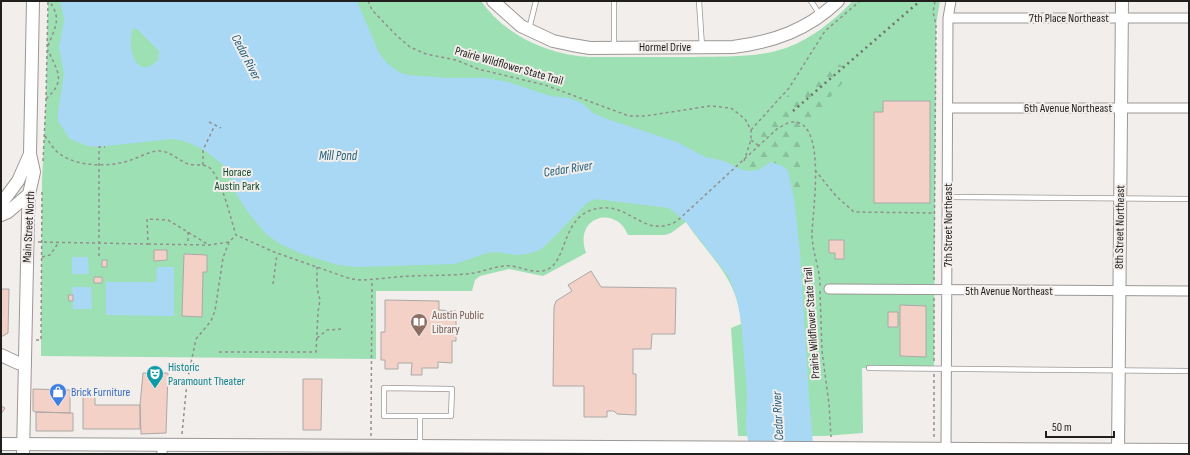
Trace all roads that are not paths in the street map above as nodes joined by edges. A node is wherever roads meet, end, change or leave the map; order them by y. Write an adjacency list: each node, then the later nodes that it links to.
1 (33, 1): 20 (street, Main Street North)
2 (493, 1): 14 (street, Hormel Drive)
3 (536, 1): 14 (lane)
4 (614, 1): 15 (lane)
5 (699, 1): 16 (lane)
6 (811, 1): 10 (lane)
7 (838, 1): 10 (street, Hormel Drive)
8 (951, 1): 11 (street, 7th Street Northeast)
9 (1122, 1): 12 (street, 8th Street Northeast)
10 (821, 16): 16 (street, Hormel Drive)
11 (948, 18): 12 (street, 7th Place Northeast); 17 (street, 7th Street Northeast)
12 (1122, 18): 13 (street, 7th Place Northeast); 18 (street, 8th Street Northeast)
13 (1189, 18)
14 (529, 30): 15 (street, Hormel Drive)
15 (614, 47): 16 (street, Hormel Drive)
16 (702, 47)
17 (948, 108): 18 (street, 6th Avenue Northeast); 22 (street, 7th Street Northeast)
18 (1121, 108): 19 (street, 6th Avenue Northeast); 23 (street, 8th Street Northeast)
19 (1189, 108)
20 (30, 154): 21 (street, Main Street North); 25 (street)
21 (29, 194): 25 (street); 26 (street, Main Street North)
22 (948, 197): 23 (lane); 28 (street, 7th Street Northeast)
23 (1120, 200): 24 (lane); 29 (street, 8th Street Northeast)
24 (1189, 200)
25 (3, 210): 26 (street)
26 (28, 226): 32 (street, Main Street North)
27 (829, 289): 28 (street, 5th Avenue Northeast)
28 (947, 290): 29 (street, 5th Avenue Northeast); 34 (street, 7th Street Northeast)
29 (1119, 291): 30 (street, 5th Avenue Northeast); 35 (street, 8th Street Northeast)
30 (1189, 291)
31 (1, 356): 32 (street)
32 (25, 364): 40 (street, Main Street North)
33 (870, 368): 34 (lane)
34 (947, 370): 35 (lane); 41 (street, 7th Street Northeast)
35 (1119, 370): 36 (lane); 48 (street, 8th Street Northeast)
36 (1189, 371)
37 (420, 416): 37 (lane); 39 (lane)
38 (1, 444): 40 (street)
39 (420, 447): 43 (street); 45 (street)
40 (23, 449): 42 (street)
41 (940, 449): 46 (street); 47 (street)
42 (162, 450): 43 (street)
43 (298, 450)
44 (1189, 450): 48 (street)
45 (571, 451): 46 (street)
46 (865, 451)
47 (988, 452): 48 (street)
48 (1118, 452)

